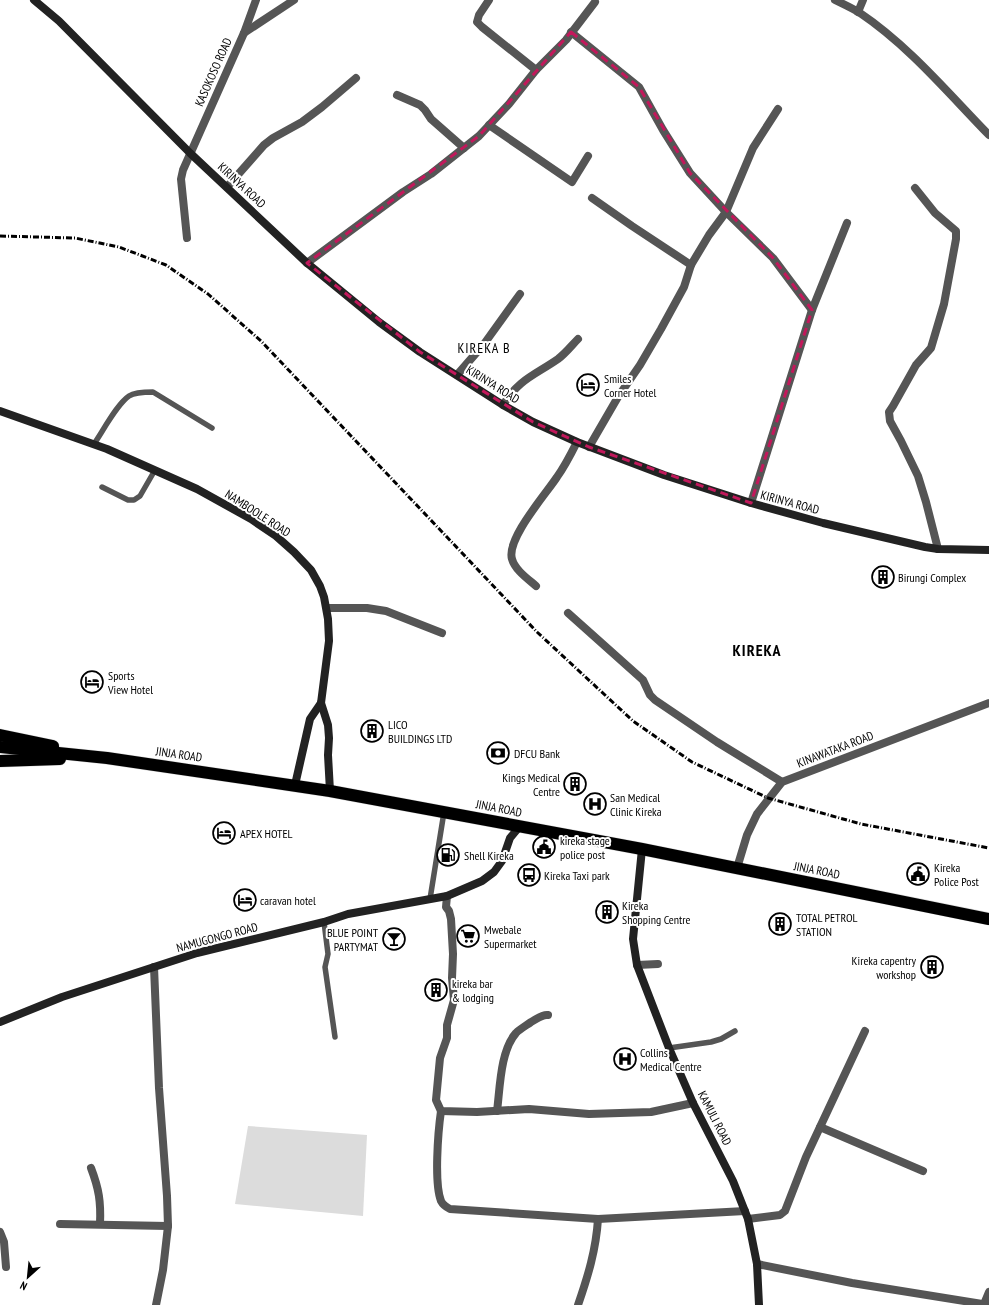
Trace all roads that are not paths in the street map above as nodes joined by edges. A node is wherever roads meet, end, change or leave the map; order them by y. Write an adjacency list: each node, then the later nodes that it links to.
1 (34, 0): 18 (main road, KIRINYA ROAD)
2 (256, 0): 10 (street, KASOKOSO ROAD)
3 (294, 0): 10 (street)
4 (489, 0): 11 (street)
5 (835, 0): 8 (street)
6 (863, 0): 8 (street)
7 (595, 2): 9 (street)
8 (858, 12): 16 (street)
9 (571, 32): 11 (street); 23 (street)
10 (244, 33): 18 (street, KASOKOSO ROAD)
11 (536, 70): 15 (street)
12 (356, 78): 20 (street)
13 (397, 95): 17 (street)
14 (778, 109): 23 (street)
15 (489, 125): 17 (street); 19 (street)
16 (989, 135)
17 (464, 148): 26 (street)
18 (190, 154): 20 (main road, KIRINYA ROAD); 25 (street, KASOKOSO ROAD)
19 (588, 156)
20 (227, 187): 26 (main road, KIRINYA ROAD)
21 (915, 188): 41 (street)
22 (592, 198): 27 (street)
23 (726, 212): 27 (street); 29 (street)
24 (847, 223): 29 (street)
25 (187, 238)
26 (308, 263): 31 (main road, KIRINYA ROAD)
27 (691, 265): 37 (street)
28 (520, 294): 31 (street)
29 (812, 310): 40 (street)
30 (578, 339): 32 (street)
31 (457, 375): 32 (main road, KIRINYA ROAD)
32 (503, 405): 35 (main road, KIRINYA ROAD)
33 (0, 410): 36 (main road, NAMBOOLE ROAD)
34 (212, 428): 36 (lane)
35 (577, 442): 37 (main road, KIRINYA ROAD); 43 (street)
36 (94, 444): 38 (main road, NAMBOOLE ROAD)
37 (588, 447): 40 (main road, KIRINYA ROAD)
38 (155, 470): 39 (lane); 44 (main road, NAMBOOLE ROAD)
39 (102, 487)
40 (751, 503): 41 (main road, KIRINYA ROAD)
41 (938, 549): 42 (main road, KIRINYA ROAD)
42 (989, 550)
43 (536, 586)
44 (327, 608): 46 (street); 48 (main road, NAMBOOLE ROAD)
45 (568, 613): 53 (street)
46 (442, 633)
47 (989, 702): 53 (street, KINAWATAKA ROAD)
48 (321, 703): 54 (main road, NAMBOOLE ROAD); 55 (main road)
49 (0, 735): 51 (highway)
50 (0, 747): 51 (highway, JINJA ROAD)
51 (107, 758): 52 (highway); 54 (highway, JINJA ROAD)
52 (0, 761)
53 (782, 782): 59 (street)
54 (294, 785): 55 (highway, JINJA ROAD)
55 (330, 791): 56 (highway, JINJA ROAD)
56 (445, 812): 57 (highway, JINJA ROAD); 61 (lane)
57 (520, 826): 58 (highway, JINJA ROAD); 60 (main road, NAMUGONGO ROAD)
58 (642, 850): 59 (highway, JINJA ROAD); 65 (main road, KAMULI ROAD)
59 (737, 868): 62 (highway, JINJA ROAD)
60 (447, 896): 61 (main road, NAMUGONGO ROAD); 74 (street)
61 (430, 899): 63 (main road, NAMUGONGO ROAD)
62 (989, 919)
63 (324, 922): 66 (main road, NAMUGONGO ROAD); 71 (lane)
64 (658, 964): 65 (street)
65 (637, 966): 72 (main road, KAMULI ROAD)
66 (154, 967): 68 (main road, NAMUGONGO ROAD); 83 (street)
67 (548, 1015): 75 (street)
68 (0, 1022)
69 (736, 1031): 72 (lane)
70 (865, 1031): 76 (street)
71 (335, 1037)
72 (669, 1048): 73 (main road, KAMULI ROAD)
73 (694, 1103): 75 (street); 79 (main road, KAMULI ROAD)
74 (441, 1111): 75 (street); 80 (street)
75 (498, 1111)
76 (820, 1127): 78 (street); 79 (street)
77 (91, 1168): 82 (street)
78 (924, 1171)
79 (747, 1215): 80 (street); 85 (main road, KAMULI ROAD)
80 (598, 1219): 90 (street)
81 (60, 1224): 82 (street)
82 (100, 1224): 83 (street)
83 (168, 1226): 89 (street)
84 (0, 1232): 86 (street)
85 (757, 1264): 88 (street); 91 (main road, KAMULI ROAD)
86 (6, 1267)
87 (989, 1292): 88 (street)
88 (986, 1304)
89 (156, 1305)
90 (578, 1305)
91 (759, 1305)

